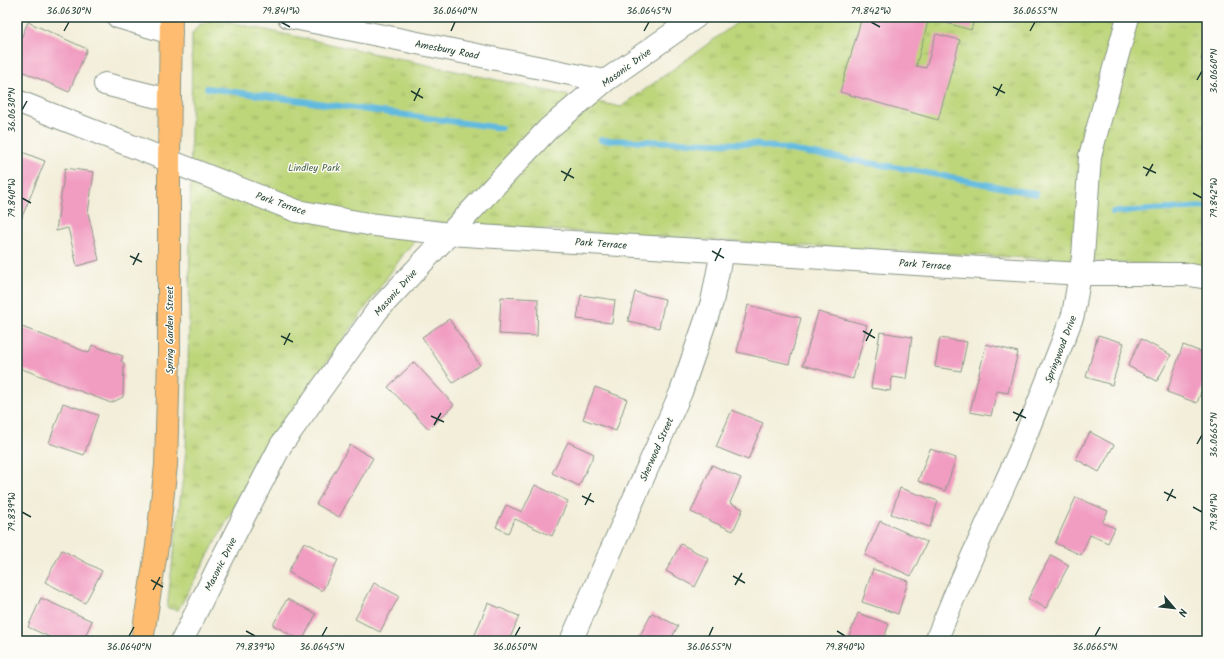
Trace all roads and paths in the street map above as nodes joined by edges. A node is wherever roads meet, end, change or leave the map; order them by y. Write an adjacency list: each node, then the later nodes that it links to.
1 (118, 17): 5 (street)
2 (289, 17): 6 (street, Amesbury Road)
3 (696, 17): 6 (street, Masonic Drive)
4 (1128, 17): 13 (street, Springwood Drive)
5 (171, 25): 8 (main road, Spring Garden Street)
6 (605, 81): 11 (street, Masonic Drive)
7 (105, 84): 8 (street)
8 (170, 100): 10 (main road, Spring Garden Street)
9 (17, 101): 10 (street, Park Terrace)
10 (169, 161): 11 (street, Park Terrace); 15 (main road, Spring Garden Street)
11 (449, 234): 12 (street, Park Terrace); 16 (street, Masonic Drive)
12 (722, 251): 13 (street, Park Terrace); 17 (street, Sherwood Street)
13 (1081, 274): 14 (street, Park Terrace); 18 (street, Springwood Drive)
14 (1207, 278)
15 (142, 641)
16 (182, 641)
17 (571, 641)
18 (936, 641)

